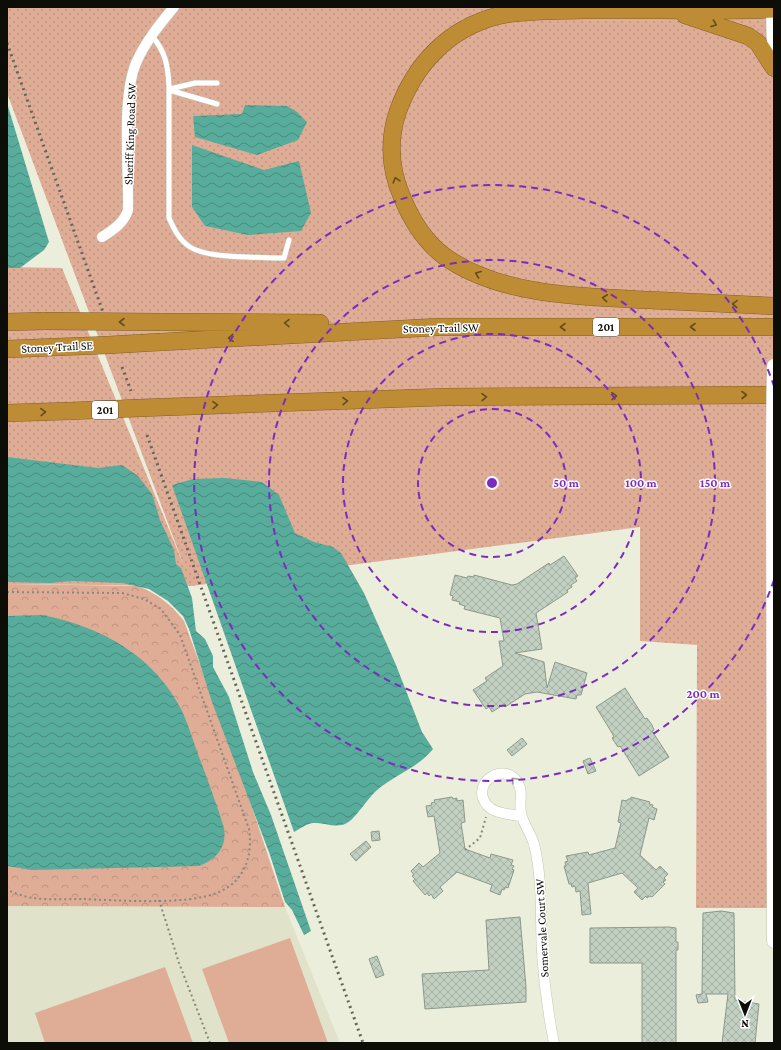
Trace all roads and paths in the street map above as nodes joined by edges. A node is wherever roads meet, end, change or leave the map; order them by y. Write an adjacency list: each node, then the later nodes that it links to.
1 (174, 7): 4 (street, Sheriff King Road SW)
2 (649, 9): 3 (highway); 6 (highway, one-way to 6); 12 (highway, one-way to 2)
3 (774, 9): 5 (main road)
4 (152, 36): 8 (lane); 10 (street, Sheriff King Road SW)
5 (774, 50)
6 (774, 68)
7 (218, 83): 8 (lane)
8 (169, 90): 9 (lane); 11 (lane)
9 (218, 104)
10 (102, 237)
11 (289, 240)
12 (774, 306)
13 (7, 322): 15 (highway, one-way to 13, bridge)
14 (774, 327): 15 (highway, Stoney Trail SW / 201, one-way to 15)
15 (438, 328): 16 (highway, Stoney Trail SW / 201, one-way to 16, bridge)
16 (108, 345): 17 (highway, Stoney Trail SE / 201)
17 (7, 349)
18 (774, 366): 21 (main road, bridge)
19 (774, 395): 20 (highway, 201, one-way to 19, bridge)
20 (10, 413)
21 (773, 437): 22 (main road)
22 (773, 486): 29 (main road)
23 (7, 592): 28 (path)
24 (521, 816): 24 (street, Somervale Court SW, one-way to 24); 31 (street, Somervale Court SW)
25 (486, 817): 26 (path)
26 (465, 850)
27 (7, 890): 28 (path)
28 (159, 900): 30 (path)
29 (774, 941)
30 (210, 1043)
31 (554, 1043)

